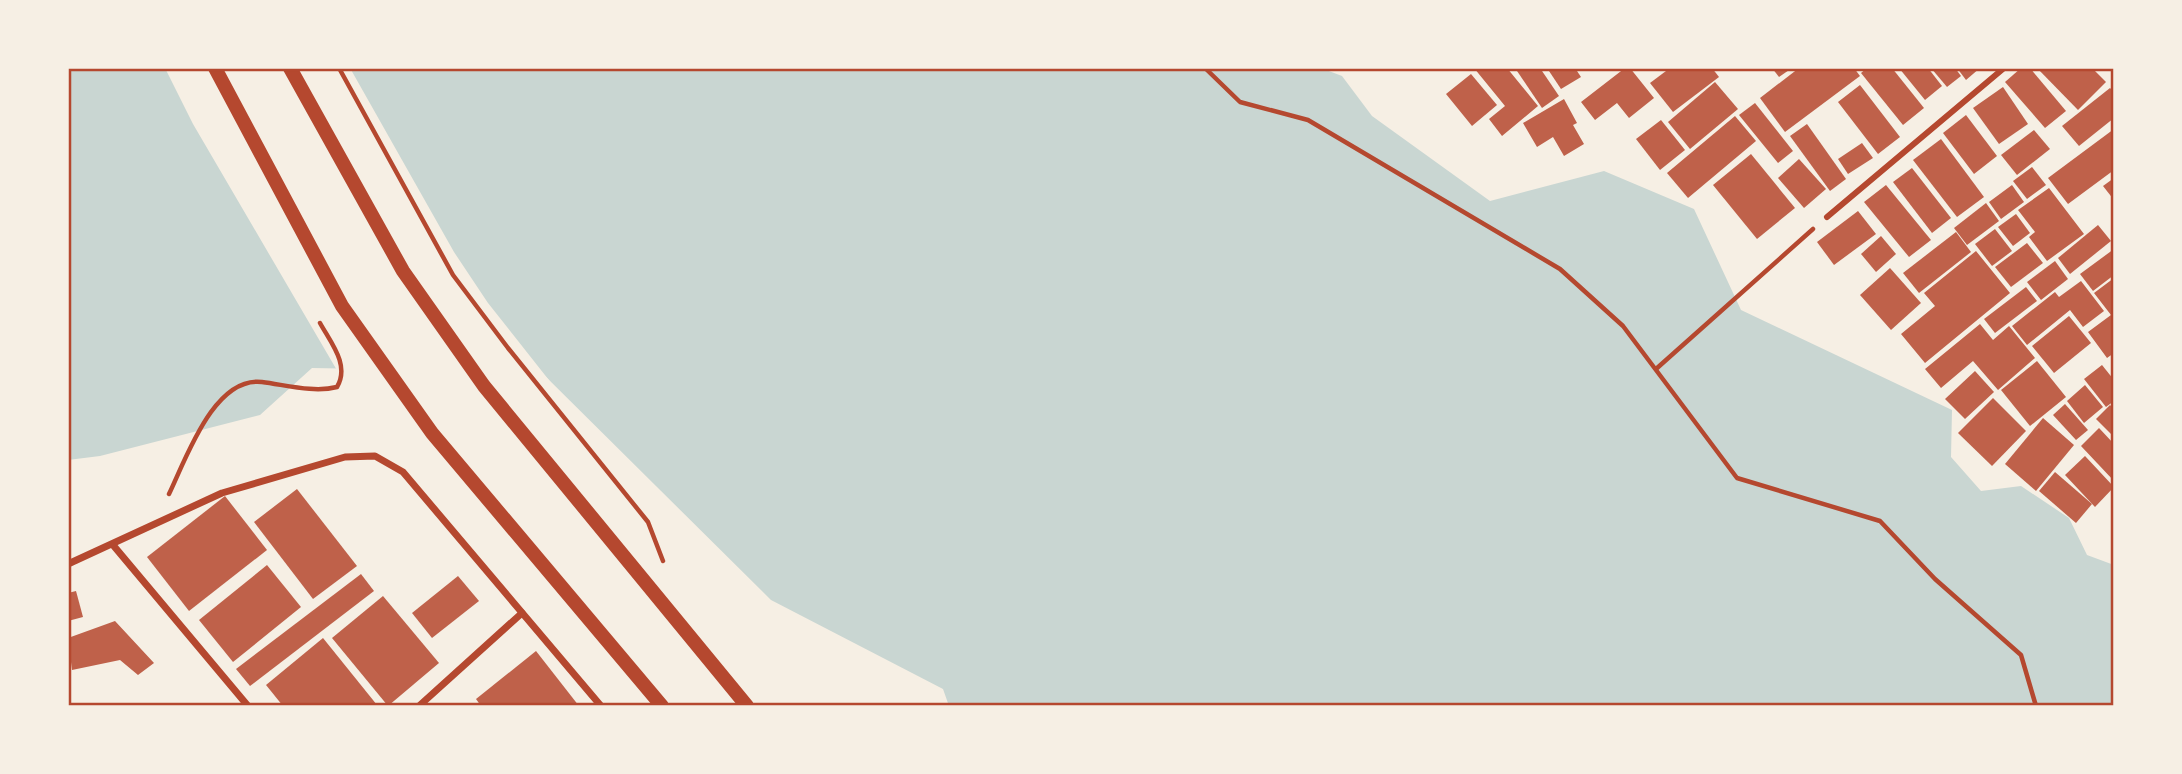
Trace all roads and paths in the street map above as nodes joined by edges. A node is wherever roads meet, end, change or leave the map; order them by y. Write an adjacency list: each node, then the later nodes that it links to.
1 (215, 68): 17 (main road)
2 (290, 68): 18 (main road)
3 (339, 68): 9 (path)
4 (1205, 68): 8 (path)
5 (2004, 68): 6 (street)
6 (1827, 217): 8 (path)
7 (315, 313): 10 (path)
8 (1656, 369): 19 (path)
9 (648, 522)
10 (154, 526): 11 (street); 13 (street)
11 (113, 545): 12 (street); 14 (street)
12 (68, 564)
13 (522, 612): 15 (street); 16 (street)
14 (248, 706)
15 (419, 706)
16 (601, 706)
17 (662, 706)
18 (747, 706)
19 (2036, 706)

